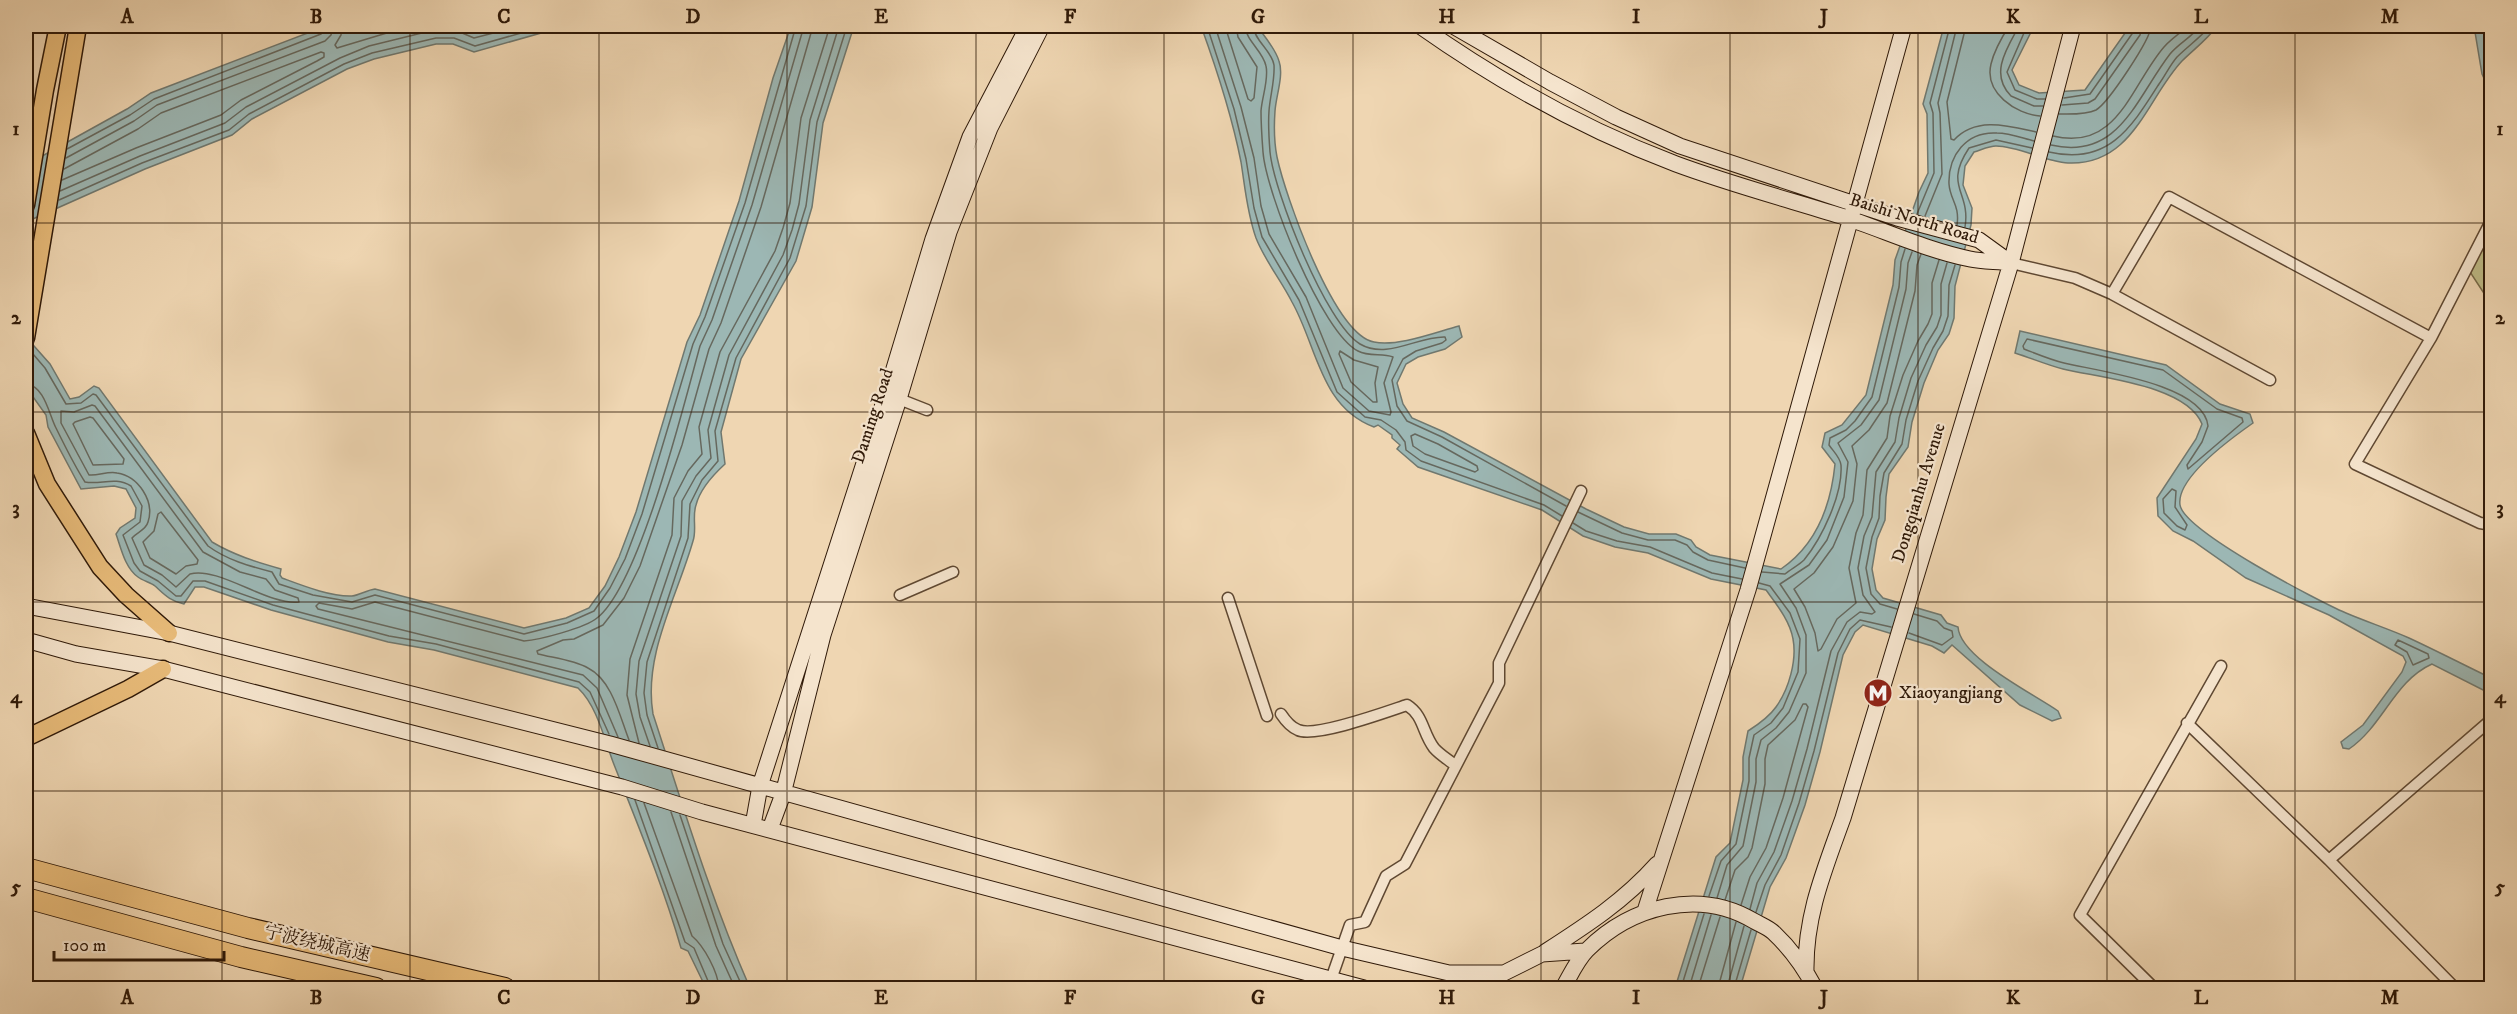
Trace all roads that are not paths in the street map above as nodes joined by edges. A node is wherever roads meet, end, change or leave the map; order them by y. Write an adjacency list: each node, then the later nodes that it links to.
1 (58, 26): 10 (main road)
2 (78, 26): 15 (main road)
3 (1028, 26): 18 (main road, Daming Road)
4 (1042, 26): 18 (main road, Daming Road)
5 (1420, 26): 12 (main road, Baishi North Road)
6 (1454, 26): 9 (main road, Baishi North Road)
7 (1904, 26): 9 (main road)
8 (2073, 26): 13 (main road, Dongqianhu Avenue)
9 (1855, 202): 12 (main road); 13 (main road, Baishi North Road)
10 (26, 205)
11 (2492, 219): 16 (street)
12 (1851, 220): 13 (main road, Baishi North Road); 41 (main road)
13 (2011, 262): 14 (street); 49 (main road, Dongqianhu Avenue)
14 (2112, 294): 16 (street); 17 (street)
15 (26, 338)
16 (2431, 338): 22 (street)
17 (2270, 380)
18 (893, 397): 19 (street); 37 (main road, Daming Road); 38 (main road, Daming Road)
19 (927, 410)
20 (26, 433): 27 (main road)
21 (1581, 491): 36 (street)
22 (2492, 525)
23 (953, 572): 24 (street)
24 (900, 595)
25 (1228, 598): 32 (street)
26 (26, 606): 27 (main road)
27 (169, 633): 37 (main road)
28 (26, 640): 30 (main road)
29 (2221, 666): 34 (street)
30 (164, 669): 35 (main road); 39 (main road)
31 (1281, 714): 36 (street)
32 (1267, 716)
33 (2492, 719): 42 (street)
34 (2187, 723): 42 (street); 56 (street)
35 (26, 738)
36 (1456, 766): 46 (street)
37 (760, 786): 38 (main road); 39 (main road, Daming Road)
38 (783, 794): 40 (main road, Daming Road); 46 (main road)
39 (753, 825): 40 (main road)
40 (770, 829): 50 (main road)
41 (1664, 857): 45 (main road); 48 (main road)
42 (2329, 860): 57 (street)
43 (26, 868): 52 (highway, 宁波绕城高速)
44 (26, 898): 51 (highway, 宁波绕城高速)
45 (1645, 911): 47 (main road); 49 (main road)
46 (1342, 948): 48 (main road); 50 (street)
47 (1585, 951): 48 (main road); 54 (main road)
48 (1542, 954)
49 (1806, 972): 55 (main road)
50 (1329, 984): 53 (main road)
51 (376, 988)
52 (505, 988)
53 (1364, 988)
54 (1563, 988)
55 (1815, 988)
56 (2154, 988)
57 (2455, 988)

